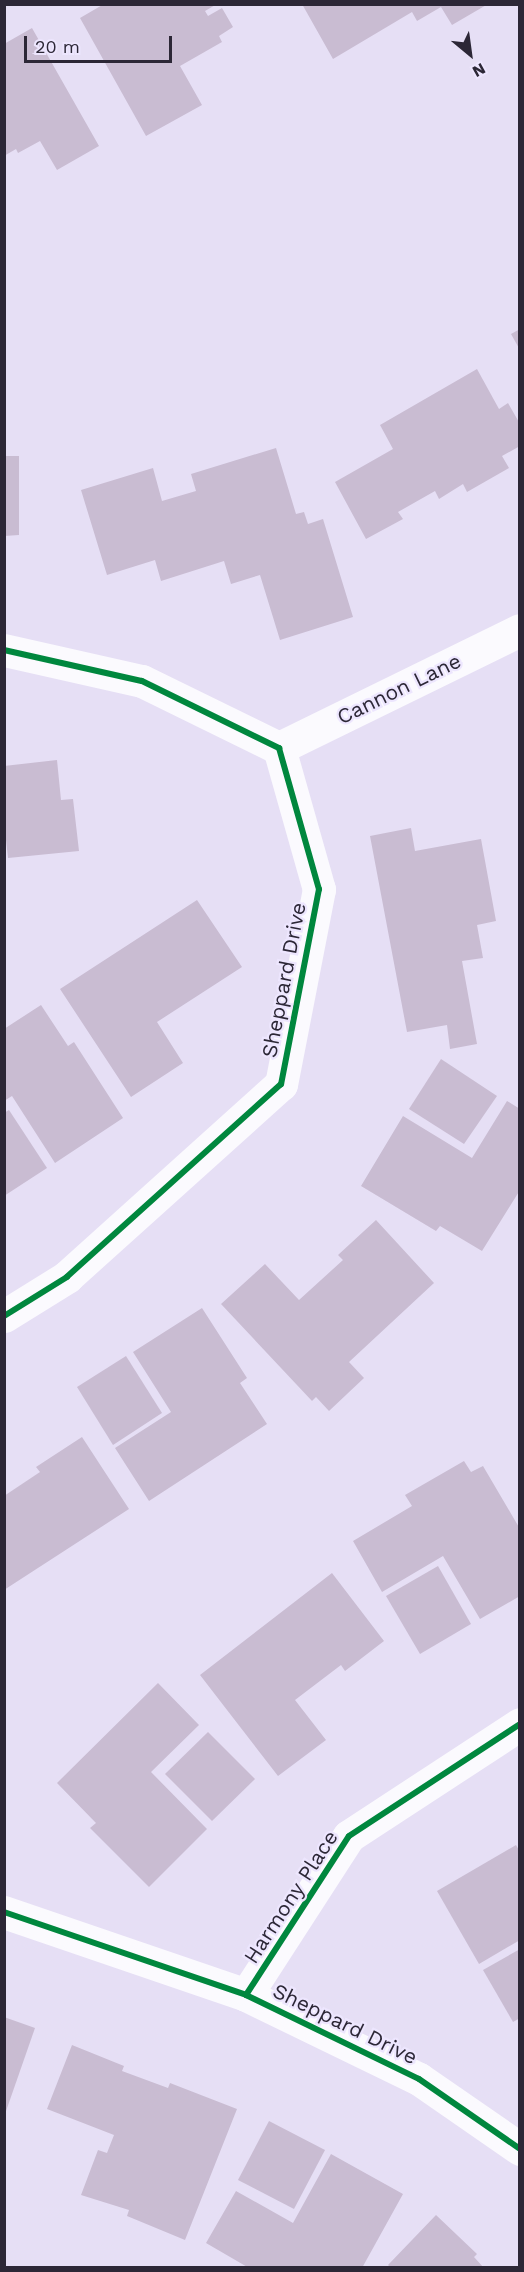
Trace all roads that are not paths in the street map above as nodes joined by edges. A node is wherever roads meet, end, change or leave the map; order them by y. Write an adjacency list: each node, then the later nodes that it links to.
1 (519, 630): 3 (street, Cannon Lane)
2 (4, 650): 3 (street)
3 (279, 748): 4 (street, Sheppard Drive)
4 (4, 1316)
5 (519, 1724): 7 (street, Harmony Place)
6 (4, 1912): 7 (street, Sheppard Drive)
7 (246, 1995): 8 (street, Sheppard Drive)
8 (519, 2149)

